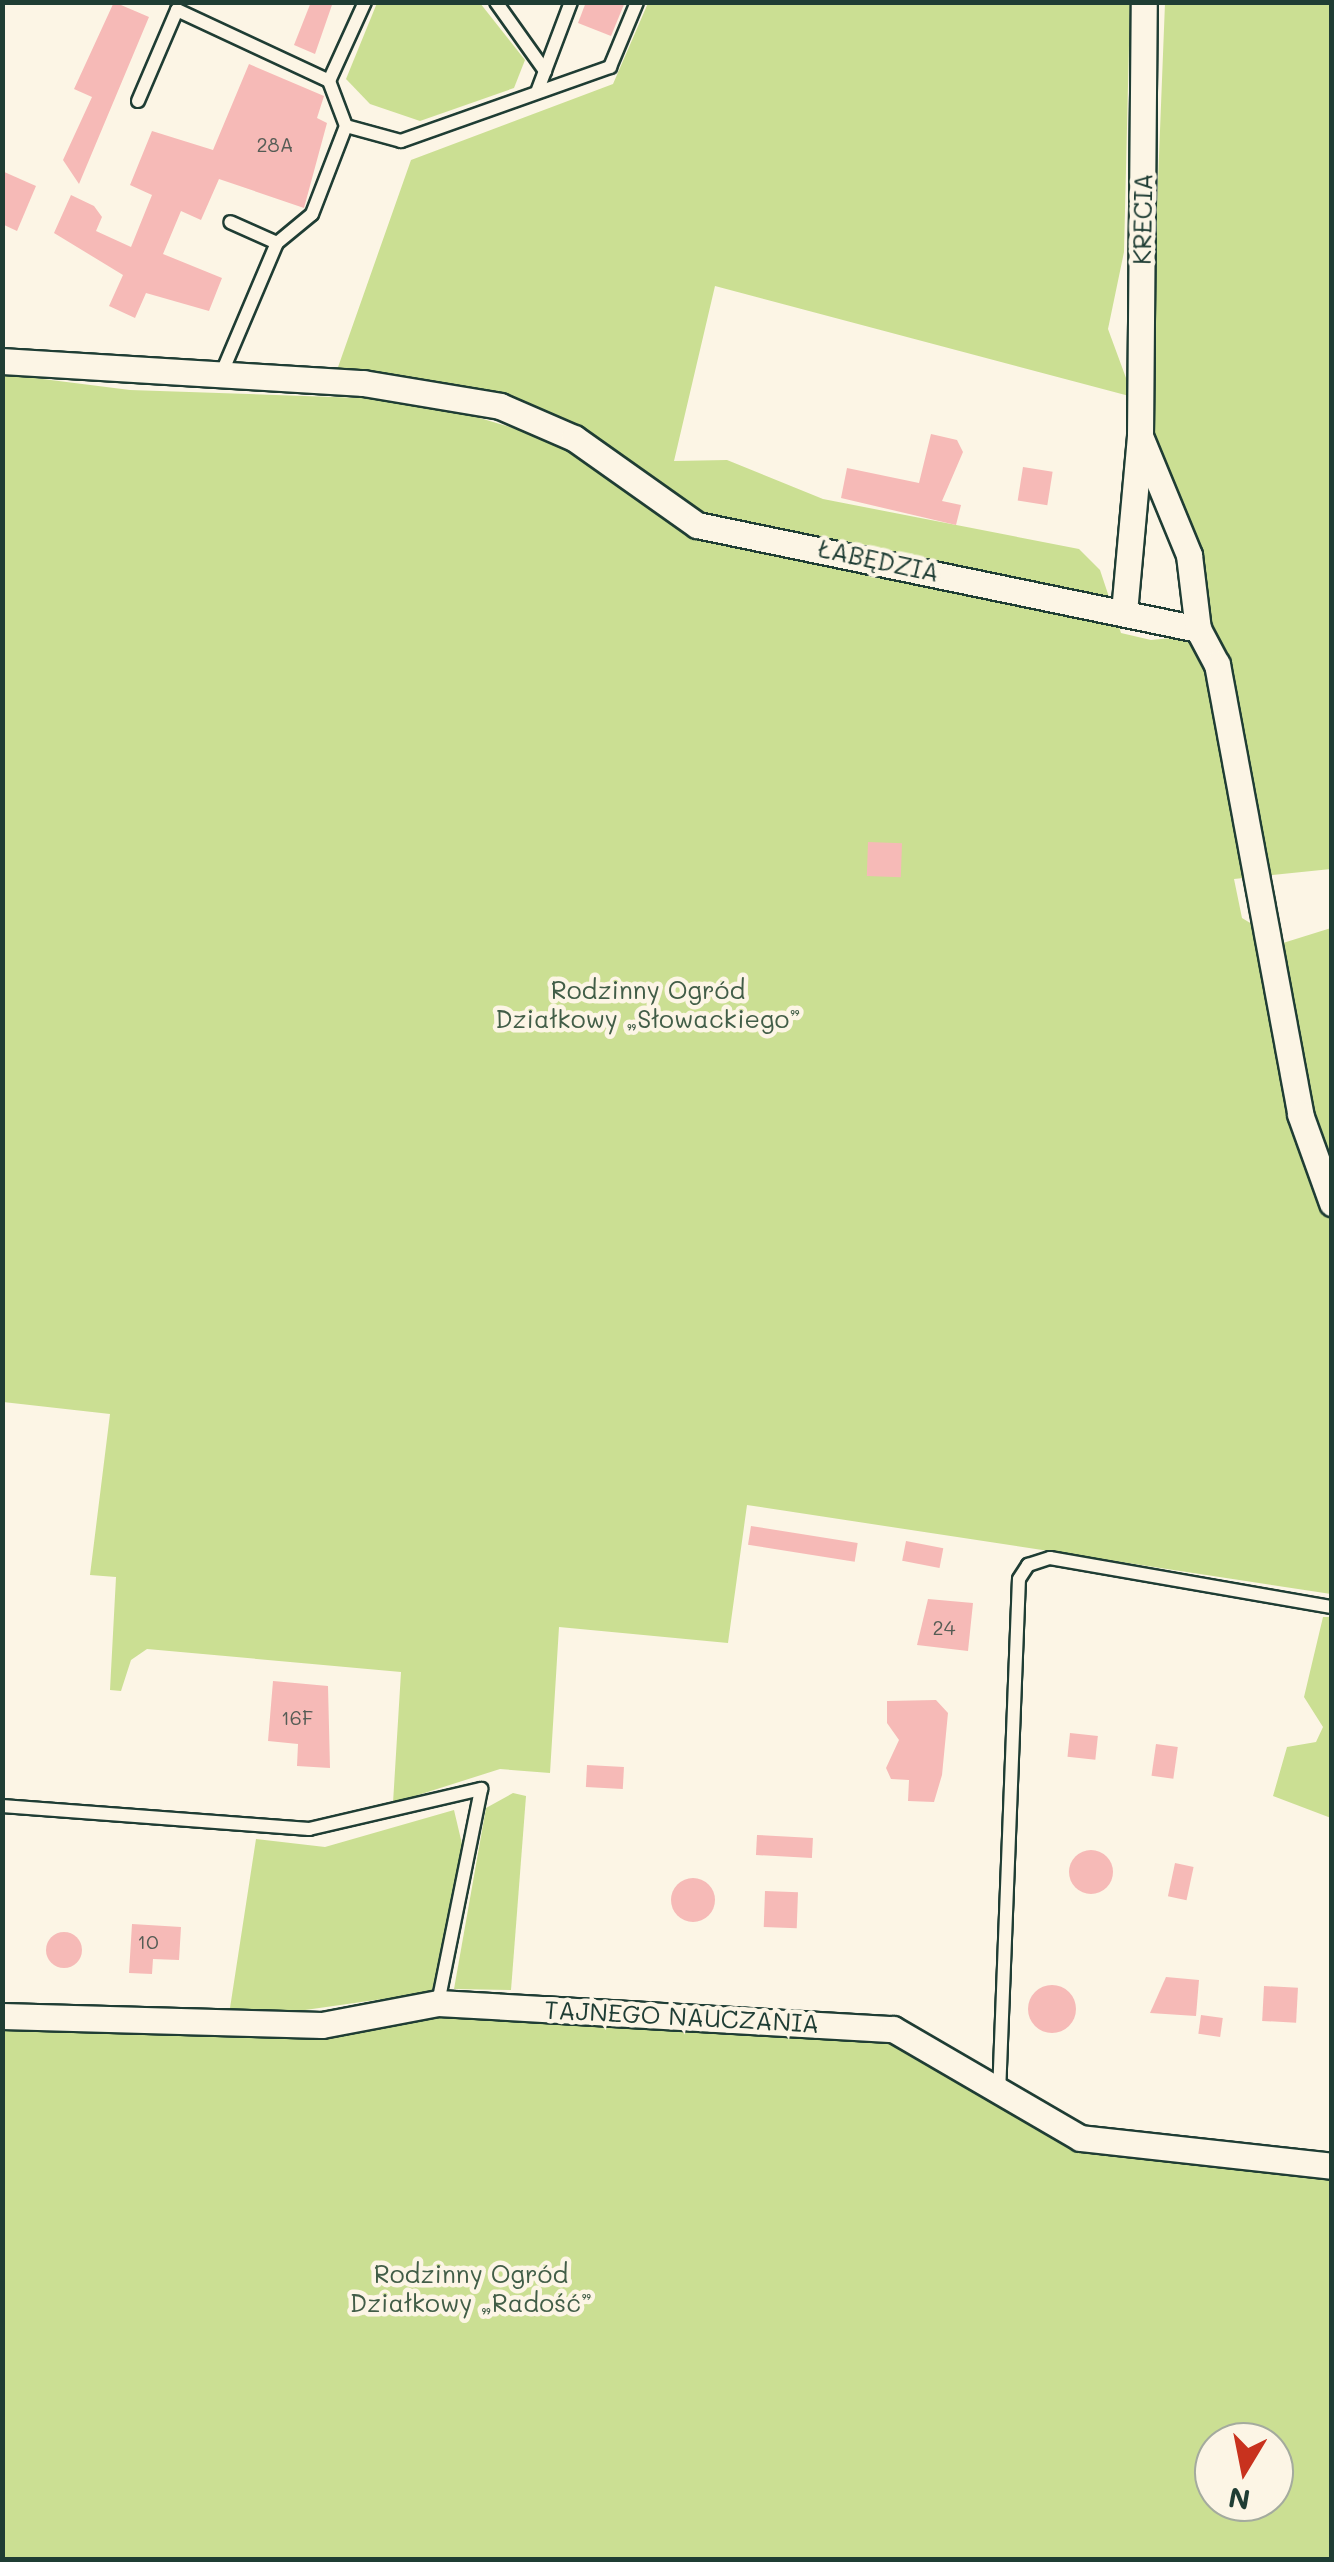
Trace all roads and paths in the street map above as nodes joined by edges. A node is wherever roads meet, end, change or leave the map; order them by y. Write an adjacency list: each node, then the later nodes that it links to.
1 (365, 2): 7 (lane)
2 (496, 2): 6 (lane)
3 (571, 2): 6 (lane)
4 (637, 2): 8 (lane)
5 (1144, 2): 15 (street, KRECIA)
6 (545, 71): 8 (lane)
7 (330, 81): 9 (lane); 10 (lane)
8 (537, 92): 10 (lane)
9 (138, 101)
10 (346, 126): 12 (lane)
11 (230, 222): 12 (lane)
12 (277, 242): 14 (lane)
13 (2, 361): 14 (street, ŁABĘDZIA)
14 (218, 380): 16 (street, ŁABĘDZIA)
15 (1140, 436): 16 (street, KRECIA); 17 (street, KRECIA)
16 (1124, 612): 17 (street, ŁABĘDZIA)
17 (1198, 630): 18 (street)
18 (1332, 1203)
19 (1332, 1607): 23 (lane)
20 (2, 1806): 21 (lane)
21 (438, 2002): 22 (street, TAJNEGO NAUCZANIA); 23 (street, TAJNEGO NAUCZANIA)
22 (2, 2016)
23 (999, 2096): 24 (street, TAJNEGO NAUCZANIA)
24 (1332, 2166)

